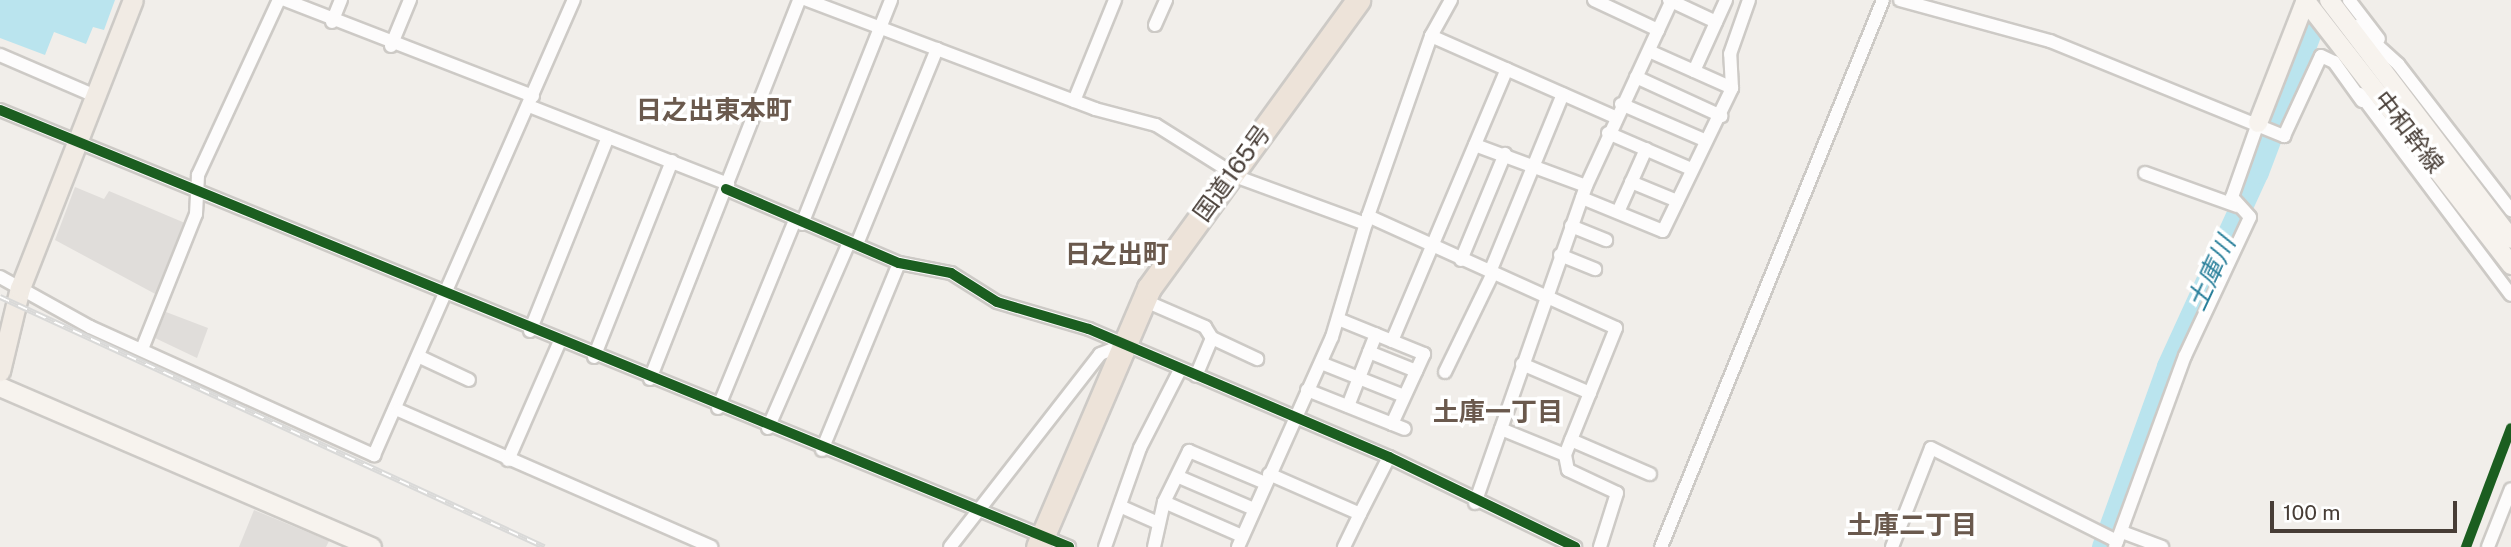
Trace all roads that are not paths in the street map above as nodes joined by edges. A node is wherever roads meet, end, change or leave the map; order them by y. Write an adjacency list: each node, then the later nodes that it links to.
1 (132, 0): 38 (main road)
2 (279, 0): 62 (street)
3 (285, 0): 22 (street)
4 (341, 0): 22 (street)
5 (410, 0): 28 (street)
6 (573, 0): 39 (street)
7 (799, 0): 60 (street)
8 (808, 0): 25 (street)
9 (891, 0): 25 (street)
10 (1115, 0): 40 (street)
11 (1166, 0): 24 (street)
12 (1358, 0): 57 (highway, 国道165号)
13 (1451, 0): 27 (street)
14 (1594, 0): 26 (street)
15 (1671, 0): 23 (street); 26 (street)
16 (1726, 0): 23 (street)
17 (1749, 0): 36 (street)
18 (1883, 0): 148 (street)
19 (1900, 0): 46 (street)
20 (2307, 2): 32 (main road, 中和幹線); 46 (main road)
21 (2337, 2): 65 (street); 70 (main road, 中和幹線)
22 (332, 22): 28 (street)
23 (1716, 22): 34 (street)
24 (1155, 25)
25 (880, 30): 29 (street); 68 (street)
26 (1658, 30): 30 (street)
27 (1431, 36): 33 (street); 67 (street)
28 (391, 46): 39 (street)
29 (937, 49): 40 (street); 72 (street)
30 (1649, 51): 34 (street); 35 (street)
31 (0, 55): 38 (street)
32 (2350, 58): 41 (street); 77 (main road, 中和幹線)
33 (1507, 69): 37 (street); 51 (street)
34 (1694, 71): 36 (street)
35 (1636, 77): 42 (street); 44 (street)
36 (1732, 88): 44 (street)
37 (1563, 94): 45 (street); 55 (street)
38 (95, 96): 50 (main road)
39 (531, 101): 48 (street); 84 (street)
40 (1074, 101): 57 (street)
41 (2362, 101): 46 (street); 82 (street)
42 (1621, 104): 45 (street); 49 (street)
43 (0, 110): 50 (street)
44 (1721, 116): 49 (street)
45 (1615, 117): 47 (street)
46 (2258, 122): 64 (street)
47 (1608, 133): 52 (street); 61 (street)
48 (608, 137): 54 (street); 87 (street)
49 (1704, 140): 56 (street)
50 (78, 145): 62 (street); 81 (main road)
51 (1475, 145): 53 (street); 73 (street)
52 (1646, 149): 56 (street); 59 (street)
53 (1506, 154): 55 (street); 75 (street)
54 (672, 161): 60 (street); 95 (street)
55 (1534, 166): 61 (street); 79 (street)
56 (1691, 169): 63 (street)
57 (1232, 173): 67 (street); 85 (highway, 国道165号)
58 (2144, 173): 64 (street)
59 (1631, 182): 63 (street); 66 (street)
60 (727, 187): 68 (street); 106 (street)
61 (1584, 192): 66 (street); 69 (street)
62 (200, 196): 84 (street); 93 (street)
63 (1677, 201): 66 (street)
64 (2238, 206): 136 (street)
65 (2511, 210)
66 (1618, 212)
67 (1367, 220): 73 (street); 86 (street)
68 (798, 222): 72 (street); 113 (street)
69 (1571, 226): 71 (street); 74 (street)
70 (2511, 239)
71 (1606, 240)
72 (853, 244): 76 (street); 117 (street)
73 (1431, 248): 75 (street); 90 (street)
74 (1560, 255): 78 (street); 83 (street)
75 (1461, 260): 79 (street)
76 (899, 263): 92 (street); 121 (street)
77 (2511, 265)
78 (1595, 269)
79 (1492, 272): 83 (street); 103 (street)
80 (0, 277): 81 (street)
81 (20, 288): 93 (street); 101 (main road)
82 (2509, 289)
83 (1545, 294): 99 (street); 110 (street)
84 (446, 297): 87 (street); 96 (street)
85 (1143, 300): 89 (street); 92 (highway, 国道165号)
86 (1338, 319): 88 (street); 98 (street)
87 (530, 331): 91 (street)
88 (1376, 334): 90 (street); 94 (street)
89 (1212, 338): 97 (street); 104 (street)
90 (1392, 341): 102 (street)
91 (559, 343): 95 (street); 124 (street)
92 (1121, 346): 100 (street); 133 (street); 138 (highway, 国道165号)
93 (142, 349): 114 (street)
94 (1369, 352): 102 (street); 105 (street)
95 (594, 357): 106 (street)
96 (420, 358): 107 (street); 114 (street)
97 (1257, 359)
98 (1321, 363): 105 (street); 109 (street)
99 (1522, 365): 110 (street); 119 (street)
100 (1180, 370): 104 (street); 131 (street)
101 (0, 371)
102 (1416, 371): 111 (street)
103 (1445, 372)
104 (1196, 376): 115 (street)
105 (1359, 378): 111 (street); 112 (street)
106 (650, 379): 113 (street)
107 (469, 380)
108 (0, 387): 140 (main road)
109 (1307, 390): 112 (street); 115 (street)
110 (1590, 393): 120 (street)
111 (1404, 396): 116 (street)
112 (1348, 406): 116 (street)
113 (718, 408): 117 (street)
114 (398, 410): 124 (street)
115 (1293, 419): 123 (street); 127 (street)
116 (1392, 424): 118 (street)
117 (768, 428): 121 (street)
118 (1405, 429)
119 (1500, 429): 122 (street); 130 (street)
120 (1571, 440): 122 (street); 125 (street)
121 (822, 450): 133 (street)
122 (1565, 455): 147 (street)
123 (1390, 457): 130 (street); 134 (street)
124 (508, 460): 141 (street)
125 (1650, 474)
126 (1179, 477): 127 (street); 129 (street); 132 (street)
127 (1267, 479): 132 (street); 134 (street)
128 (2511, 489): 151 (street)
129 (1164, 502): 135 (street); 137 (street)
130 (1475, 503): 139 (street)
131 (1122, 508): 135 (street); 144 (street)
132 (1254, 509): 137 (street)
133 (977, 512): 138 (street); 142 (street)
134 (1360, 514): 146 (street)
135 (1156, 522): 145 (street)
136 (2118, 540): 149 (street); 150 (street)
137 (1240, 542)
138 (1040, 543): 143 (street)
139 (1569, 546)
140 (372, 547)
141 (711, 547)
142 (950, 547)
143 (1069, 547)
144 (1105, 547)
145 (1154, 547)
146 (1345, 547)
147 (1600, 547)
148 (1661, 547)
149 (1892, 547)
150 (2162, 547)
151 (2488, 547)

